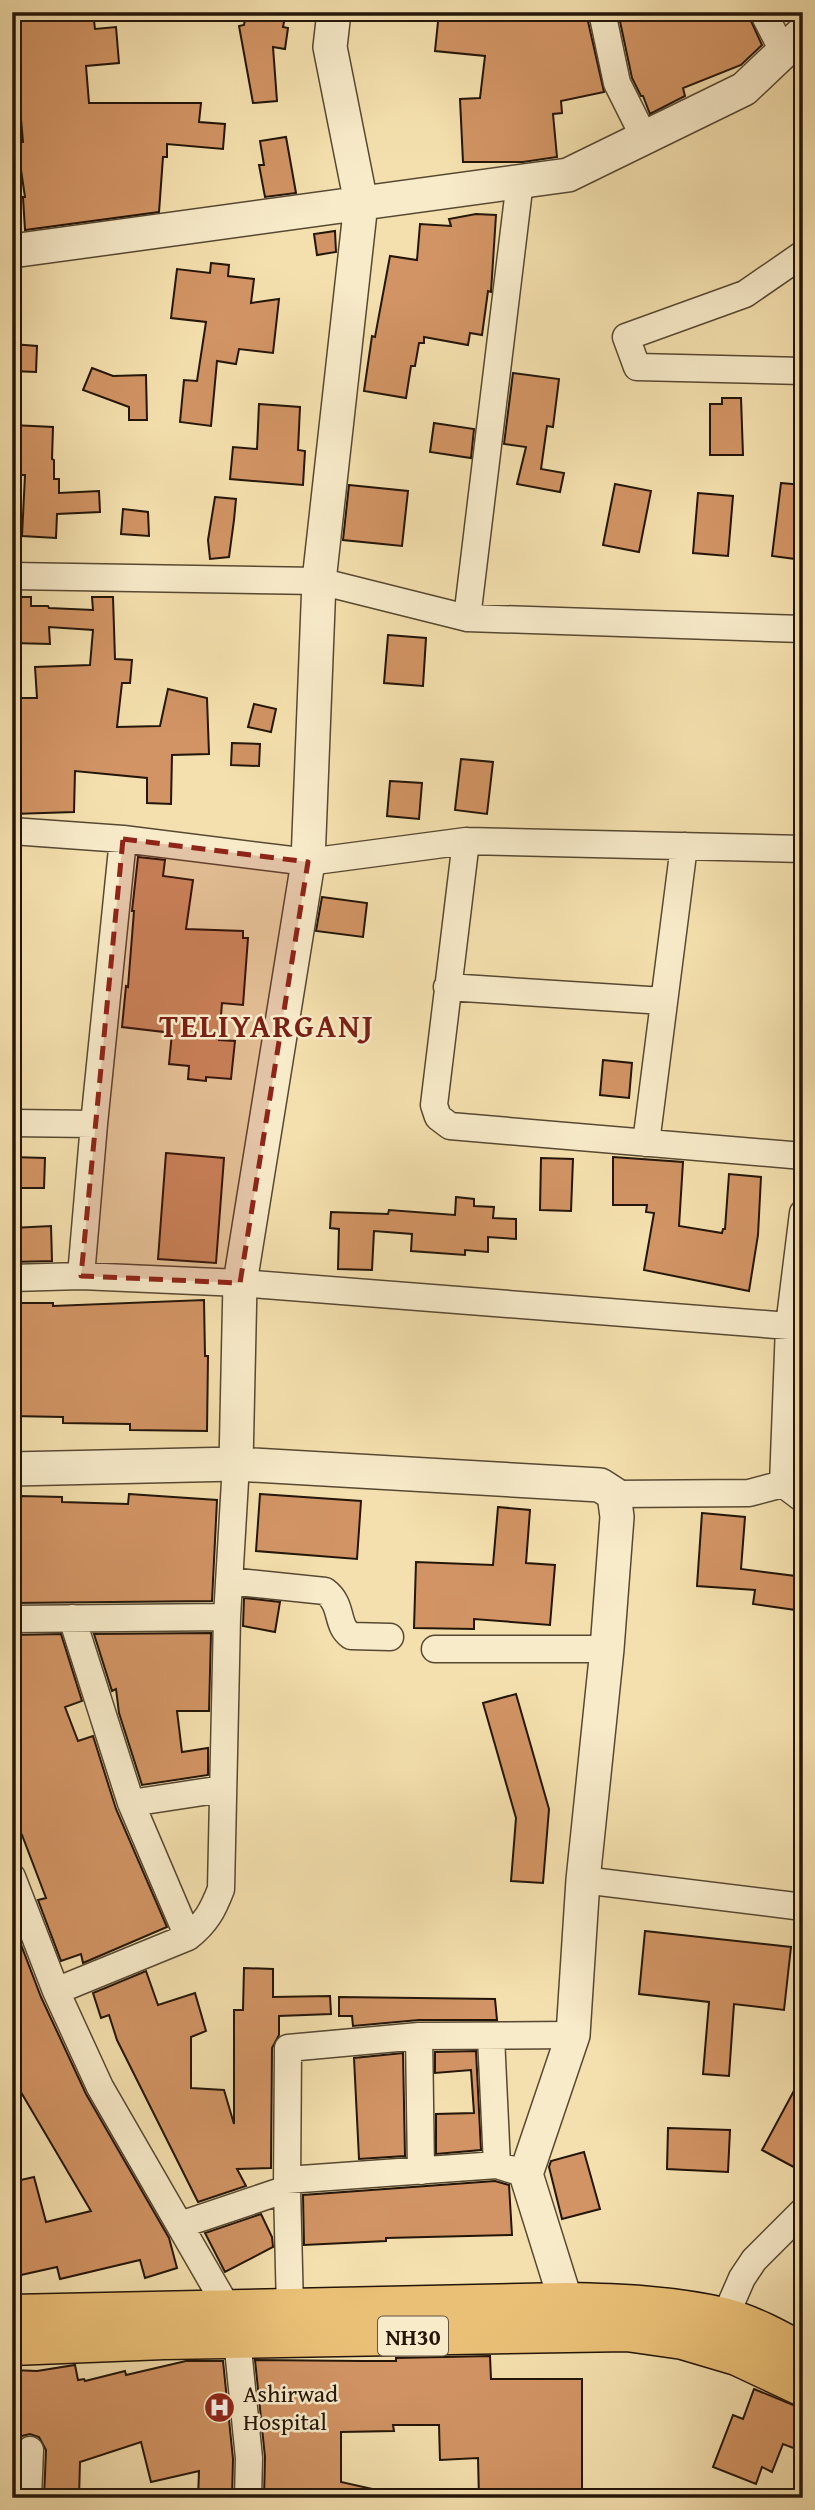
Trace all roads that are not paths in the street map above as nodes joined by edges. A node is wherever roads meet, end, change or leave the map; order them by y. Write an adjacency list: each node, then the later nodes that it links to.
1 (334, 12): 7 (street)
2 (602, 12): 5 (street)
3 (763, 12): 4 (street)
4 (793, 42): 5 (street)
5 (645, 138): 6 (street)
6 (520, 181): 7 (street); 13 (street)
7 (361, 203): 8 (street); 12 (street)
8 (12, 251)
9 (803, 254): 10 (street)
10 (803, 371)
11 (12, 576): 12 (street)
12 (319, 580): 13 (street); 20 (street)
13 (467, 618): 14 (street)
14 (803, 629)
15 (12, 831): 16 (street)
16 (123, 839): 20 (street); 24 (street)
17 (466, 841): 18 (street); 20 (street); 21 (street)
18 (684, 846): 19 (street); 22 (street)
19 (803, 849)
20 (308, 862): 30 (street)
21 (447, 987): 22 (street); 25 (street)
22 (664, 1001): 25 (street)
23 (12, 1123): 24 (street)
24 (94, 1124): 28 (street)
25 (646, 1143): 26 (street)
26 (803, 1156)
27 (803, 1213): 31 (street)
28 (81, 1276): 29 (street); 30 (street)
29 (12, 1278)
30 (240, 1283): 31 (street); 32 (street)
31 (789, 1326): 35 (street)
32 (236, 1464): 34 (street); 36 (street); 37 (street)
33 (803, 1465): 35 (street)
34 (12, 1469)
35 (793, 1492): 36 (street)
36 (614, 1494): 43 (street)
37 (229, 1581): 38 (street); 41 (street)
38 (227, 1617): 39 (street); 44 (street)
39 (72, 1618): 40 (street); 45 (street)
40 (12, 1619)
41 (390, 1637)
42 (435, 1649): 43 (street)
43 (607, 1649): 47 (street)
44 (223, 1789): 45 (street); 49 (street)
45 (131, 1803): 49 (street)
46 (12, 1877): 50 (street)
47 (583, 1880): 48 (street); 51 (street)
48 (803, 1907)
49 (188, 1937): 50 (street)
50 (55, 1991): 58 (street)
51 (573, 2035): 53 (street); 54 (street)
52 (419, 2036): 53 (street); 55 (street); 56 (street)
53 (491, 2037): 54 (street)
54 (511, 2170): 55 (street); 61 (street)
55 (421, 2171): 56 (street)
56 (287, 2185): 58 (street); 59 (street)
57 (803, 2211): 62 (street)
58 (180, 2225): 63 (street)
59 (290, 2308): 61 (highway, NH30); 63 (highway, NH30)
60 (12, 2314): 64 (highway, NH30)
61 (565, 2317): 62 (highway, NH30); 63 (highway, NH30); 67 (highway, NH30)
62 (725, 2318): 66 (highway, NH30)
63 (232, 2324): 64 (highway, NH30); 70 (street)
64 (163, 2325): 65 (highway, NH30)
65 (12, 2346)
66 (803, 2353)
67 (803, 2387)
68 (30, 2451): 69 (street)
69 (28, 2498)
70 (248, 2498)

